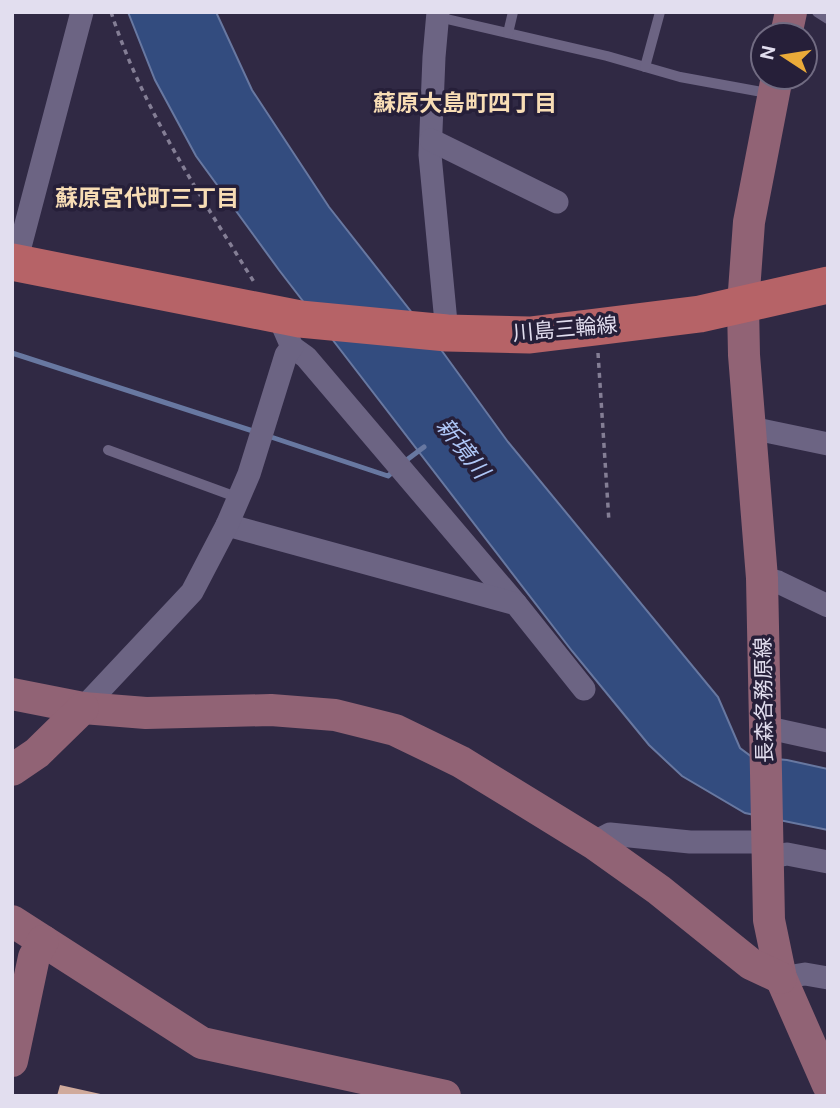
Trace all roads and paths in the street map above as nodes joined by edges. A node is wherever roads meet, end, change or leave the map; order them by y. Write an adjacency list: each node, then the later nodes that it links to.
1 (82, 12): 14 (street)
2 (111, 12): 17 (path)
3 (513, 12): 8 (lane)
4 (660, 12): 9 (lane)
5 (817, 12): 7 (lane)
6 (438, 15): 8 (lane); 12 (street)
7 (828, 19)
8 (508, 33): 9 (lane)
9 (645, 66): 10 (lane)
10 (749, 83)
11 (774, 91): 16 (street, 長森各務原線)
12 (431, 140): 13 (street); 19 (street)
13 (557, 202)
14 (14, 262): 17 (main road, 川島三輪線)
15 (828, 285): 16 (main road, 川島三輪線)
16 (743, 305): 18 (main road, 川島三輪線); 20 (street, 長森各務原線)
17 (290, 327): 19 (main road, 川島三輪線); 23 (street); 27 (street)
18 (596, 327): 19 (main road, 川島三輪線); 24 (path)
19 (447, 333)
20 (751, 428): 21 (street); 26 (street, 長森各務原線)
21 (828, 444)
22 (108, 450): 23 (lane)
23 (232, 495): 25 (street)
24 (609, 522)
25 (226, 525): 27 (street); 31 (street)
26 (762, 578): 28 (street); 32 (street, 長森各務原線)
27 (516, 604): 29 (street)
28 (828, 607)
29 (584, 690)
30 (12, 694): 31 (street)
31 (82, 708): 34 (street); 35 (street)
32 (764, 727): 33 (street); 36 (street, 長森各務原線)
33 (828, 741)
34 (12, 770)
35 (593, 844): 36 (street); 40 (street)
36 (767, 850): 37 (street); 40 (street, 長森各務原線)
37 (828, 862)
38 (12, 921): 39 (street)
39 (43, 941): 42 (street); 44 (street)
40 (780, 978): 41 (street); 43 (street, 長森各務原線)
41 (828, 978)
42 (12, 1060)
43 (828, 1085)
44 (445, 1096)

